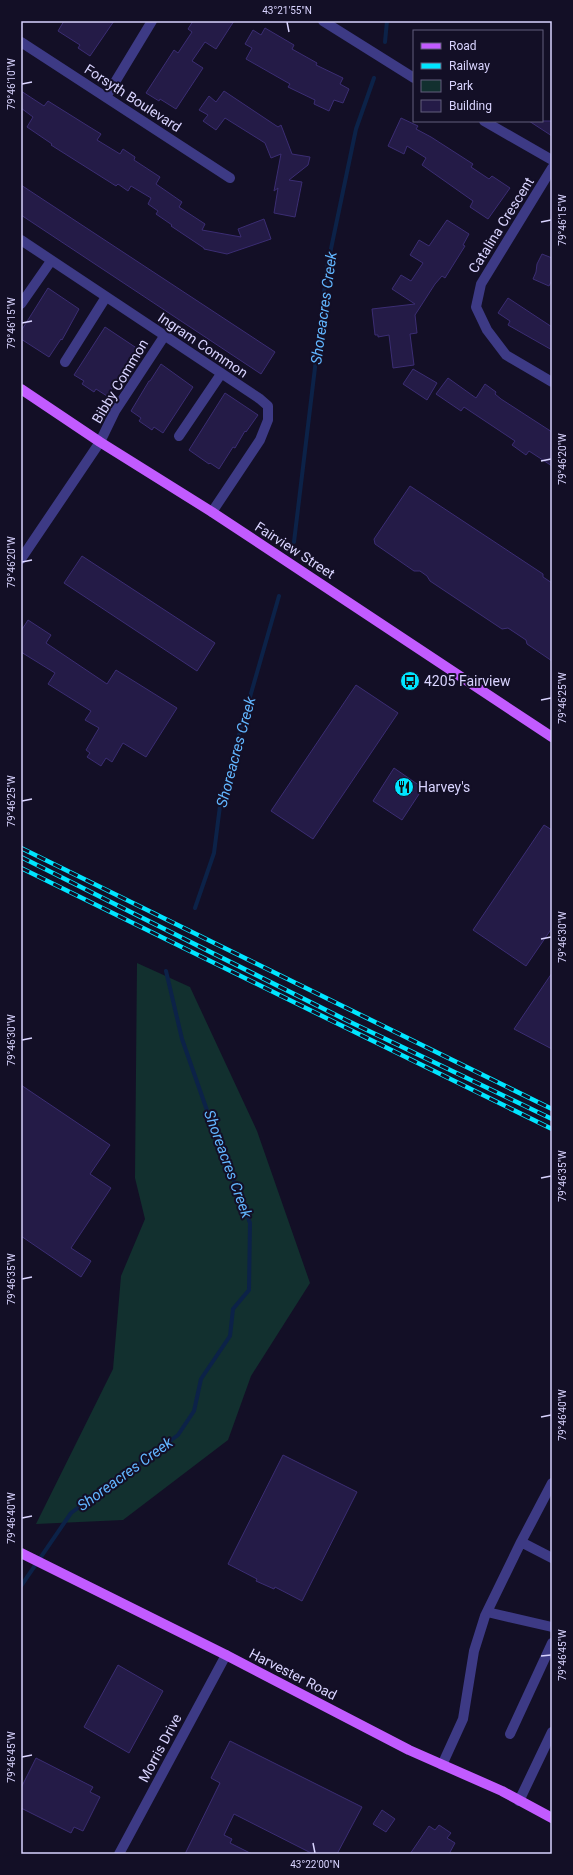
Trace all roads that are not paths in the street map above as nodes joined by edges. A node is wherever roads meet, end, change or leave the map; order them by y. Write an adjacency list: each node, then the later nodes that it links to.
1 (152, 21): 5 (street)
2 (323, 21): 4 (street)
3 (21, 42): 5 (street, Forsyth Boulevard)
4 (413, 77)
5 (106, 97): 9 (street, Forsyth Boulevard)
6 (486, 122): 7 (street)
7 (552, 160)
8 (552, 168): 17 (street, Catalina Crescent)
9 (230, 178)
10 (21, 240): 11 (street, Ingram Common)
11 (51, 261): 12 (street, Ingram Common); 13 (street)
12 (106, 297): 14 (street, Ingram Common); 15 (street)
13 (21, 304)
14 (165, 335): 16 (street, Ingram Common); 20 (street, Bibby Common)
15 (65, 362)
16 (221, 374): 19 (street); 21 (street, Ingram Common)
17 (552, 382)
18 (21, 389): 20 (main road, Fairview Street)
19 (179, 436)
20 (100, 442): 21 (main road, Fairview Street); 22 (street, Bibby Common)
21 (212, 512): 23 (main road, Fairview Street)
22 (21, 559)
23 (552, 737)
24 (552, 1483): 25 (street)
25 (521, 1542): 27 (street); 28 (street)
26 (21, 1553): 31 (main road, Harvester Road)
27 (552, 1558)
28 (487, 1612): 29 (street); 34 (street)
29 (552, 1627)
30 (552, 1643): 32 (street)
31 (226, 1655): 34 (main road, Harvester Road); 37 (street, Morris Drive)
32 (510, 1734)
33 (551, 1736): 35 (street)
34 (442, 1765): 35 (main road, Harvester Road)
35 (519, 1800): 36 (main road, Harvester Road)
36 (552, 1818)
37 (119, 1854)

